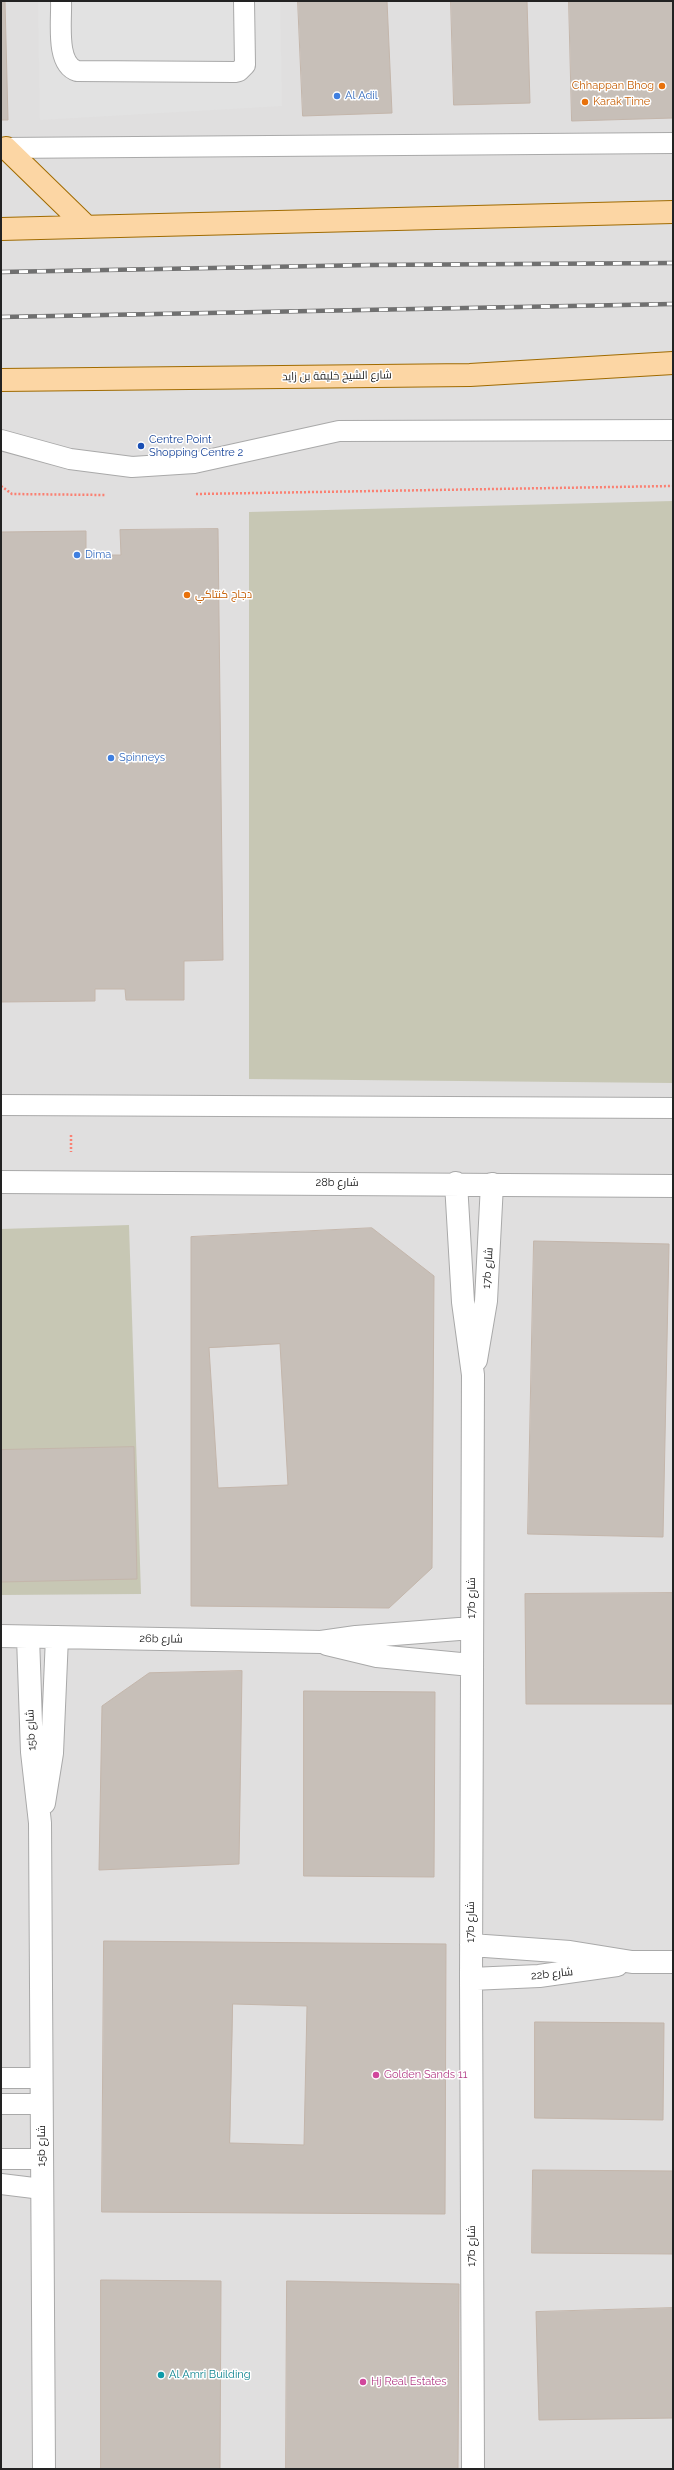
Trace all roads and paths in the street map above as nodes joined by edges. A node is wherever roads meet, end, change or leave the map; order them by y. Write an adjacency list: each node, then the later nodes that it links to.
1 (61, 1): 2 (lane)
2 (244, 1)
3 (673, 143): 4 (lane)
4 (3, 148): 6 (main road)
5 (673, 212): 6 (main road)
6 (87, 227): 7 (main road)
7 (1, 229)
8 (673, 363): 9 (main road, شارع الشيخ خليفة بن زايد)
9 (1, 380)
10 (673, 430): 11 (lane)
11 (1, 440)
12 (1, 486): 15 (path)
13 (673, 486): 14 (path)
14 (193, 494)
15 (106, 495)
16 (1, 1105): 17 (lane)
17 (70, 1105): 18 (lane); 20 (path)
18 (673, 1108)
19 (1, 1182): 20 (street, 28b شارع)
20 (72, 1183): 21 (street, 28b شارع)
21 (456, 1183): 22 (street, 28b شارع); 24 (street, 17b شارع)
22 (492, 1184): 23 (street, 28b شارع); 24 (street, 17b شارع)
23 (673, 1186)
24 (473, 1375): 25 (street, 17b شارع)
25 (472, 1628): 29 (street, 26b شارع); 30 (street, 17b شارع)
26 (1, 1636): 27 (street, 26b شارع)
27 (28, 1636): 28 (street, 26b شارع); 31 (street, 15b شارع)
28 (57, 1637): 29 (street, 26b شارع); 31 (street, 15b شارع)
29 (320, 1642): 30 (street, 26b شارع)
30 (472, 1665): 32 (street, 17b شارع)
31 (40, 1823): 37 (street, 15b شارع)
32 (471, 1945): 33 (street, 22b شارع); 35 (street, 17b شارع)
33 (632, 1962): 34 (street, 22b شارع); 35 (street, 22b شارع)
34 (673, 1962)
35 (471, 1979): 45 (street, 17b شارع)
36 (1, 2078): 37 (lane)
37 (42, 2078): 39 (street, 15b شارع)
38 (1, 2104): 39 (lane)
39 (42, 2104): 41 (street, 15b شارع)
40 (1, 2159): 41 (lane)
41 (42, 2159): 43 (street, 15b شارع)
42 (1, 2184): 43 (lane)
43 (42, 2189): 44 (street, 15b شارع)
44 (44, 2469)
45 (473, 2469)

